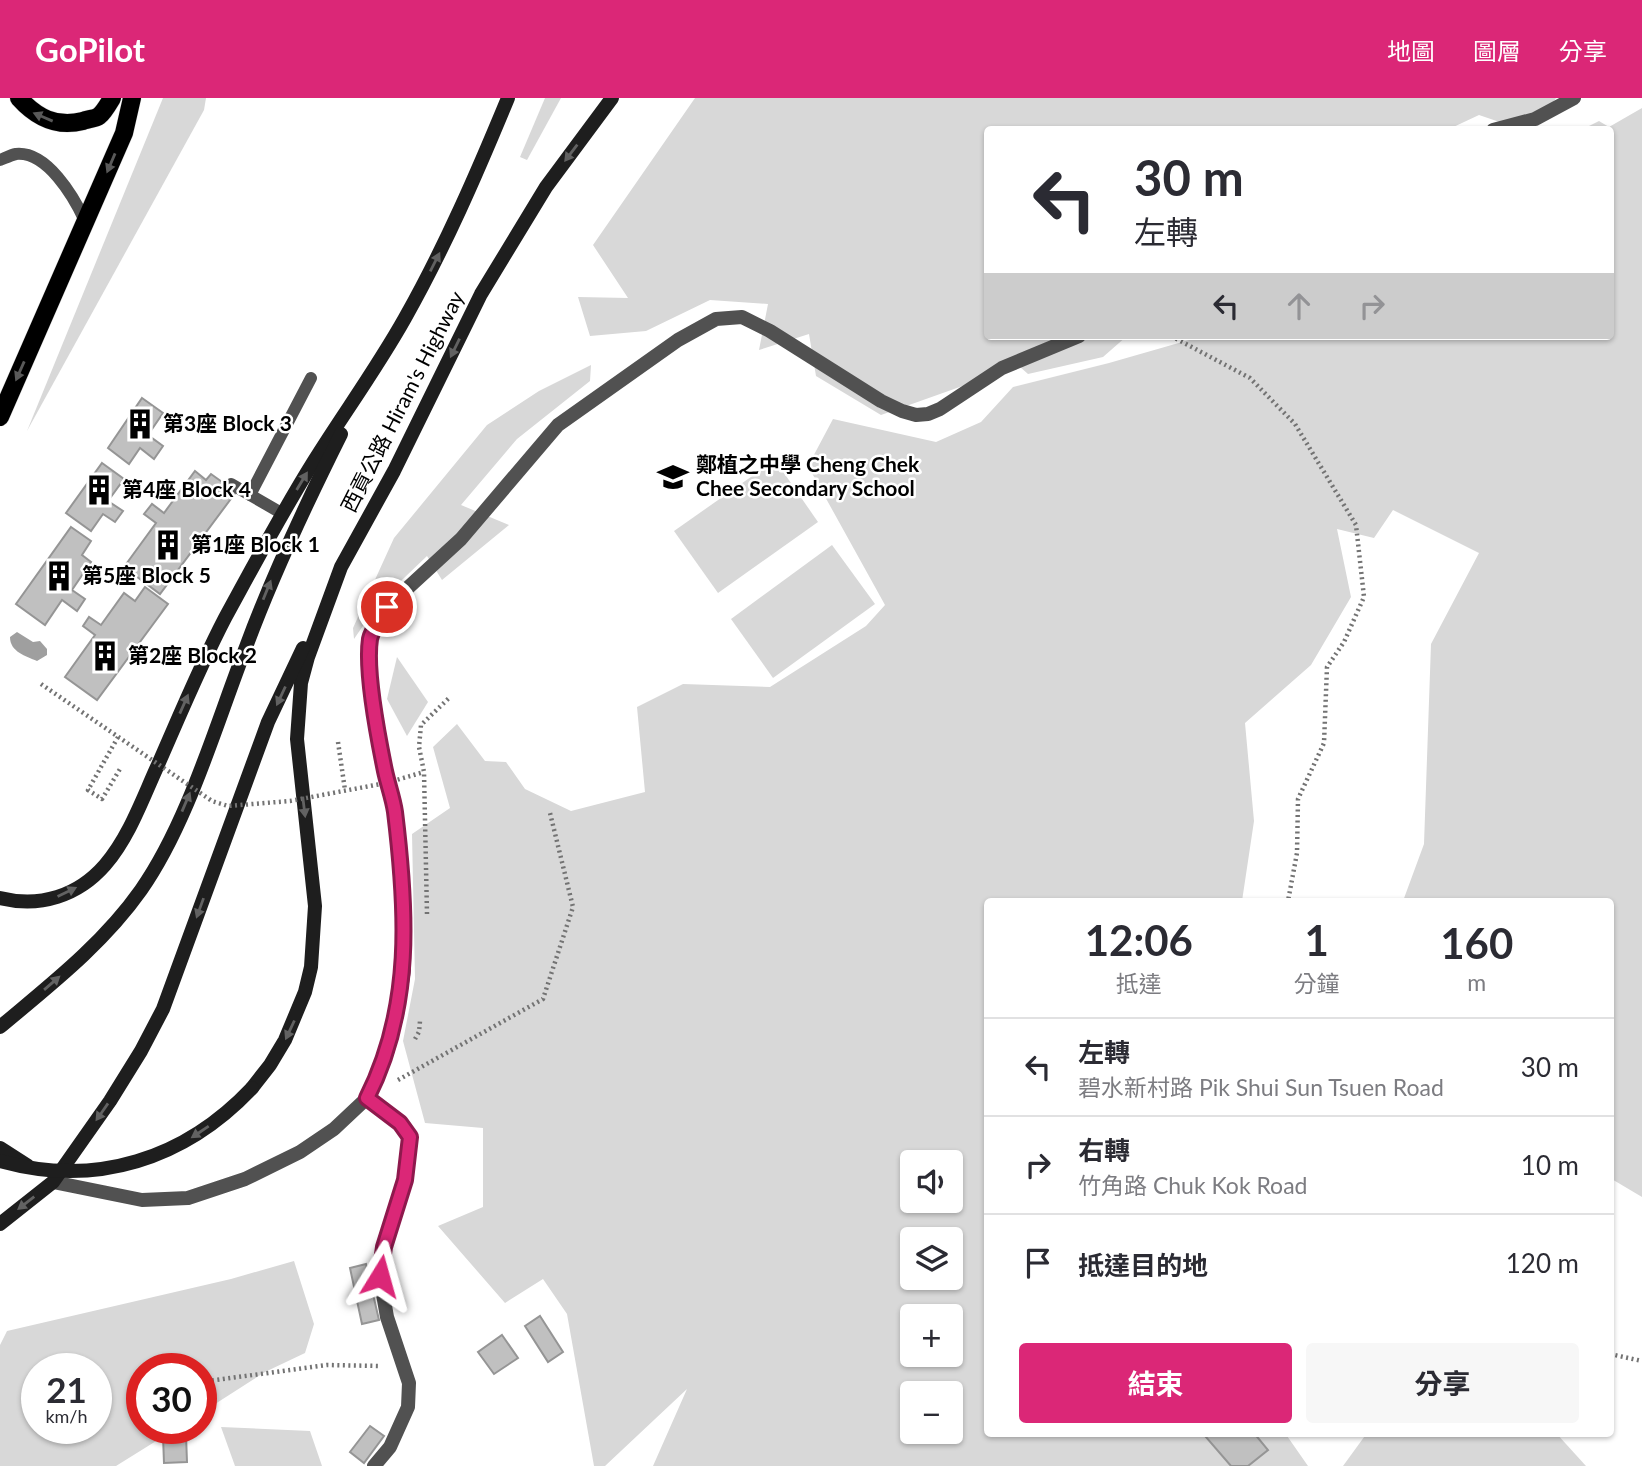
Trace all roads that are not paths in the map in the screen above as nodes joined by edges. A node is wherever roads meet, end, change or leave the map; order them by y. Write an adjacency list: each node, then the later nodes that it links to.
1 (19, 98): 2 (main road, one-way to 1)
2 (112, 98)
3 (132, 98): 9 (main road, one-way to 9)
4 (508, 98): 12 (main road, 西貢公路 Hiram's Highway, one-way to 4)
5 (612, 98): 17 (main road, 西貢公路 Hiram's Highway, one-way to 17)
6 (1574, 98): 7 (street)
7 (1508, 126)
8 (0, 160): 9 (lane)
9 (85, 221): 13 (main road, one-way to 13)
10 (1069, 340): 20 (street)
11 (311, 378): 15 (lane)
12 (365, 386): 16 (main road, 西貢公路 Hiram's Highway, one-way to 12); 19 (main road, one-way to 12)
13 (0, 417)
14 (231, 484): 15 (lane)
15 (250, 495): 16 (lane)
16 (283, 514): 18 (main road, 西貢公路 Hiram's Highway, one-way to 16)
17 (341, 567): 22 (main road, 西貢公路 Hiram's Highway, one-way to 22, bridge); 23 (main road, one-way to 23)
18 (0, 898)
19 (0, 1027)
20 (367, 1098): 23 (street); 25 (street)
21 (0, 1148): 23 (main road)
22 (0, 1161)
23 (53, 1182): 24 (main road, one-way to 24)
24 (0, 1224)
25 (374, 1466)

